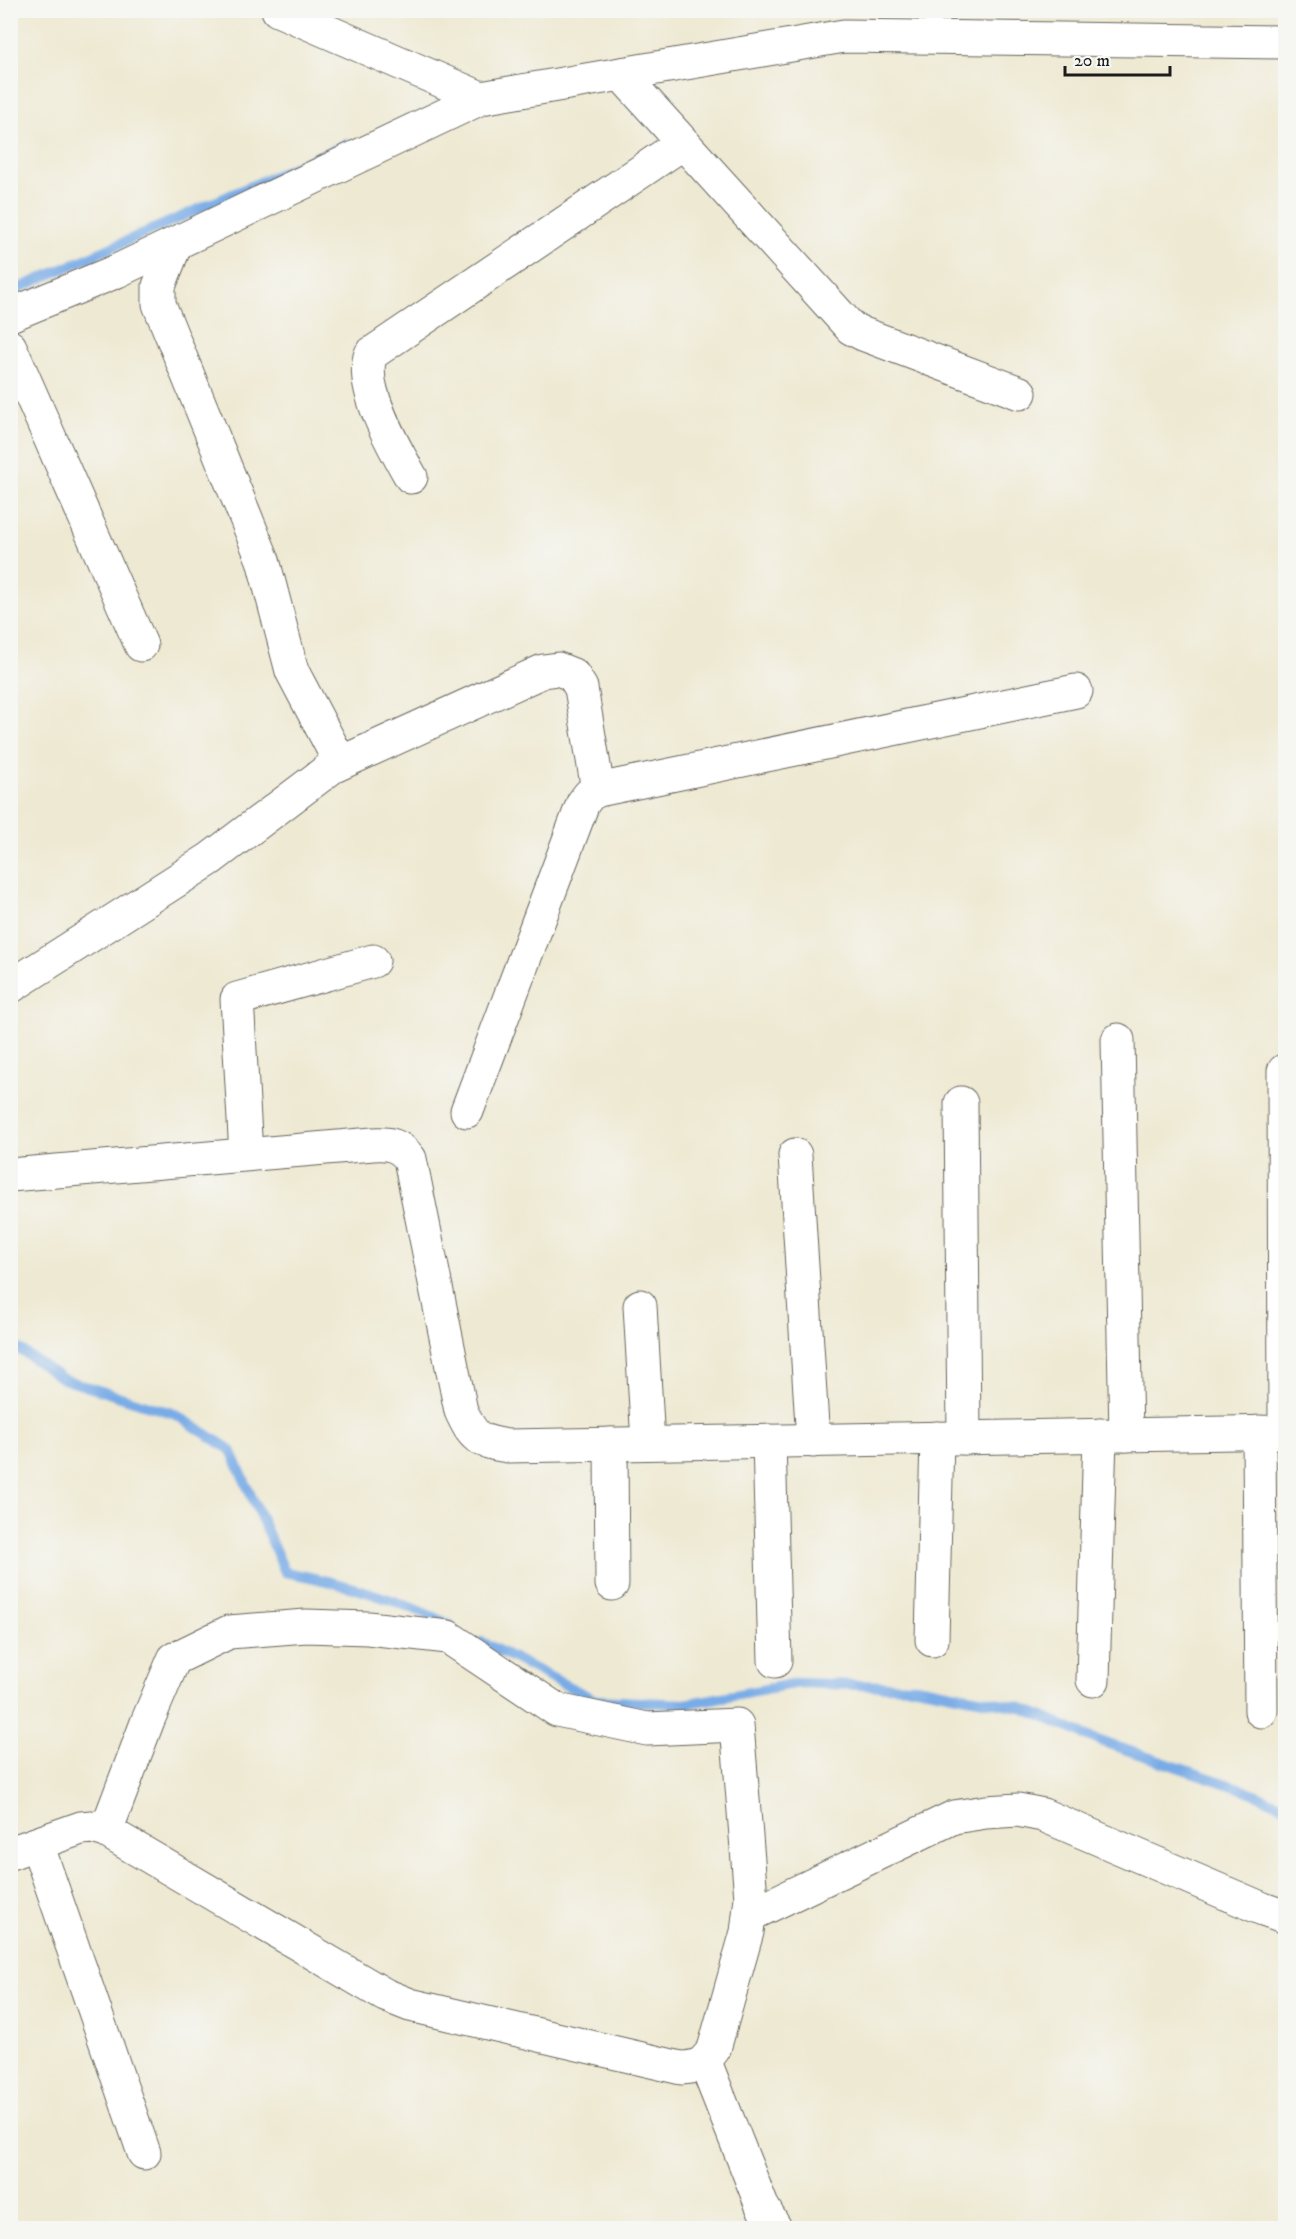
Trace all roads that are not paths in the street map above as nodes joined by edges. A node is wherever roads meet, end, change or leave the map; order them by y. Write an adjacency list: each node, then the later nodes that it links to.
1 (278, 10): 4 (street)
2 (1286, 42): 3 (street)
3 (621, 74): 4 (street); 5 (street)
4 (482, 98): 6 (street)
5 (683, 143): 9 (street); 10 (street)
6 (176, 243): 7 (street); 13 (street)
7 (10, 315)
8 (10, 347): 11 (street)
9 (1020, 393)
10 (411, 477)
11 (141, 645)
12 (1076, 691): 14 (street)
13 (340, 762): 14 (street); 16 (street)
14 (598, 790): 20 (street)
15 (373, 961): 21 (street)
16 (10, 987)
17 (1118, 1040): 26 (street)
18 (1284, 1071): 25 (street)
19 (961, 1103): 27 (street)
20 (467, 1111)
21 (246, 1154): 23 (street); 31 (street)
22 (795, 1155): 28 (street)
23 (10, 1175)
24 (640, 1306): 30 (street)
25 (1276, 1432): 26 (street); 36 (street)
26 (1112, 1435): 27 (street); 35 (street)
27 (950, 1438): 28 (street); 33 (street)
28 (813, 1441): 29 (street)
29 (769, 1442): 30 (street); 34 (street)
30 (648, 1443): 31 (street)
31 (611, 1444): 32 (street)
32 (612, 1584)
33 (932, 1640)
34 (775, 1661)
35 (1093, 1680)
36 (1261, 1711)
37 (105, 1831): 38 (street); 39 (street); 41 (street)
38 (23, 1848): 42 (street)
39 (750, 1915): 40 (street); 41 (street)
40 (1286, 1917)
41 (705, 2062): 43 (street)
42 (144, 2153)
43 (775, 2229)

